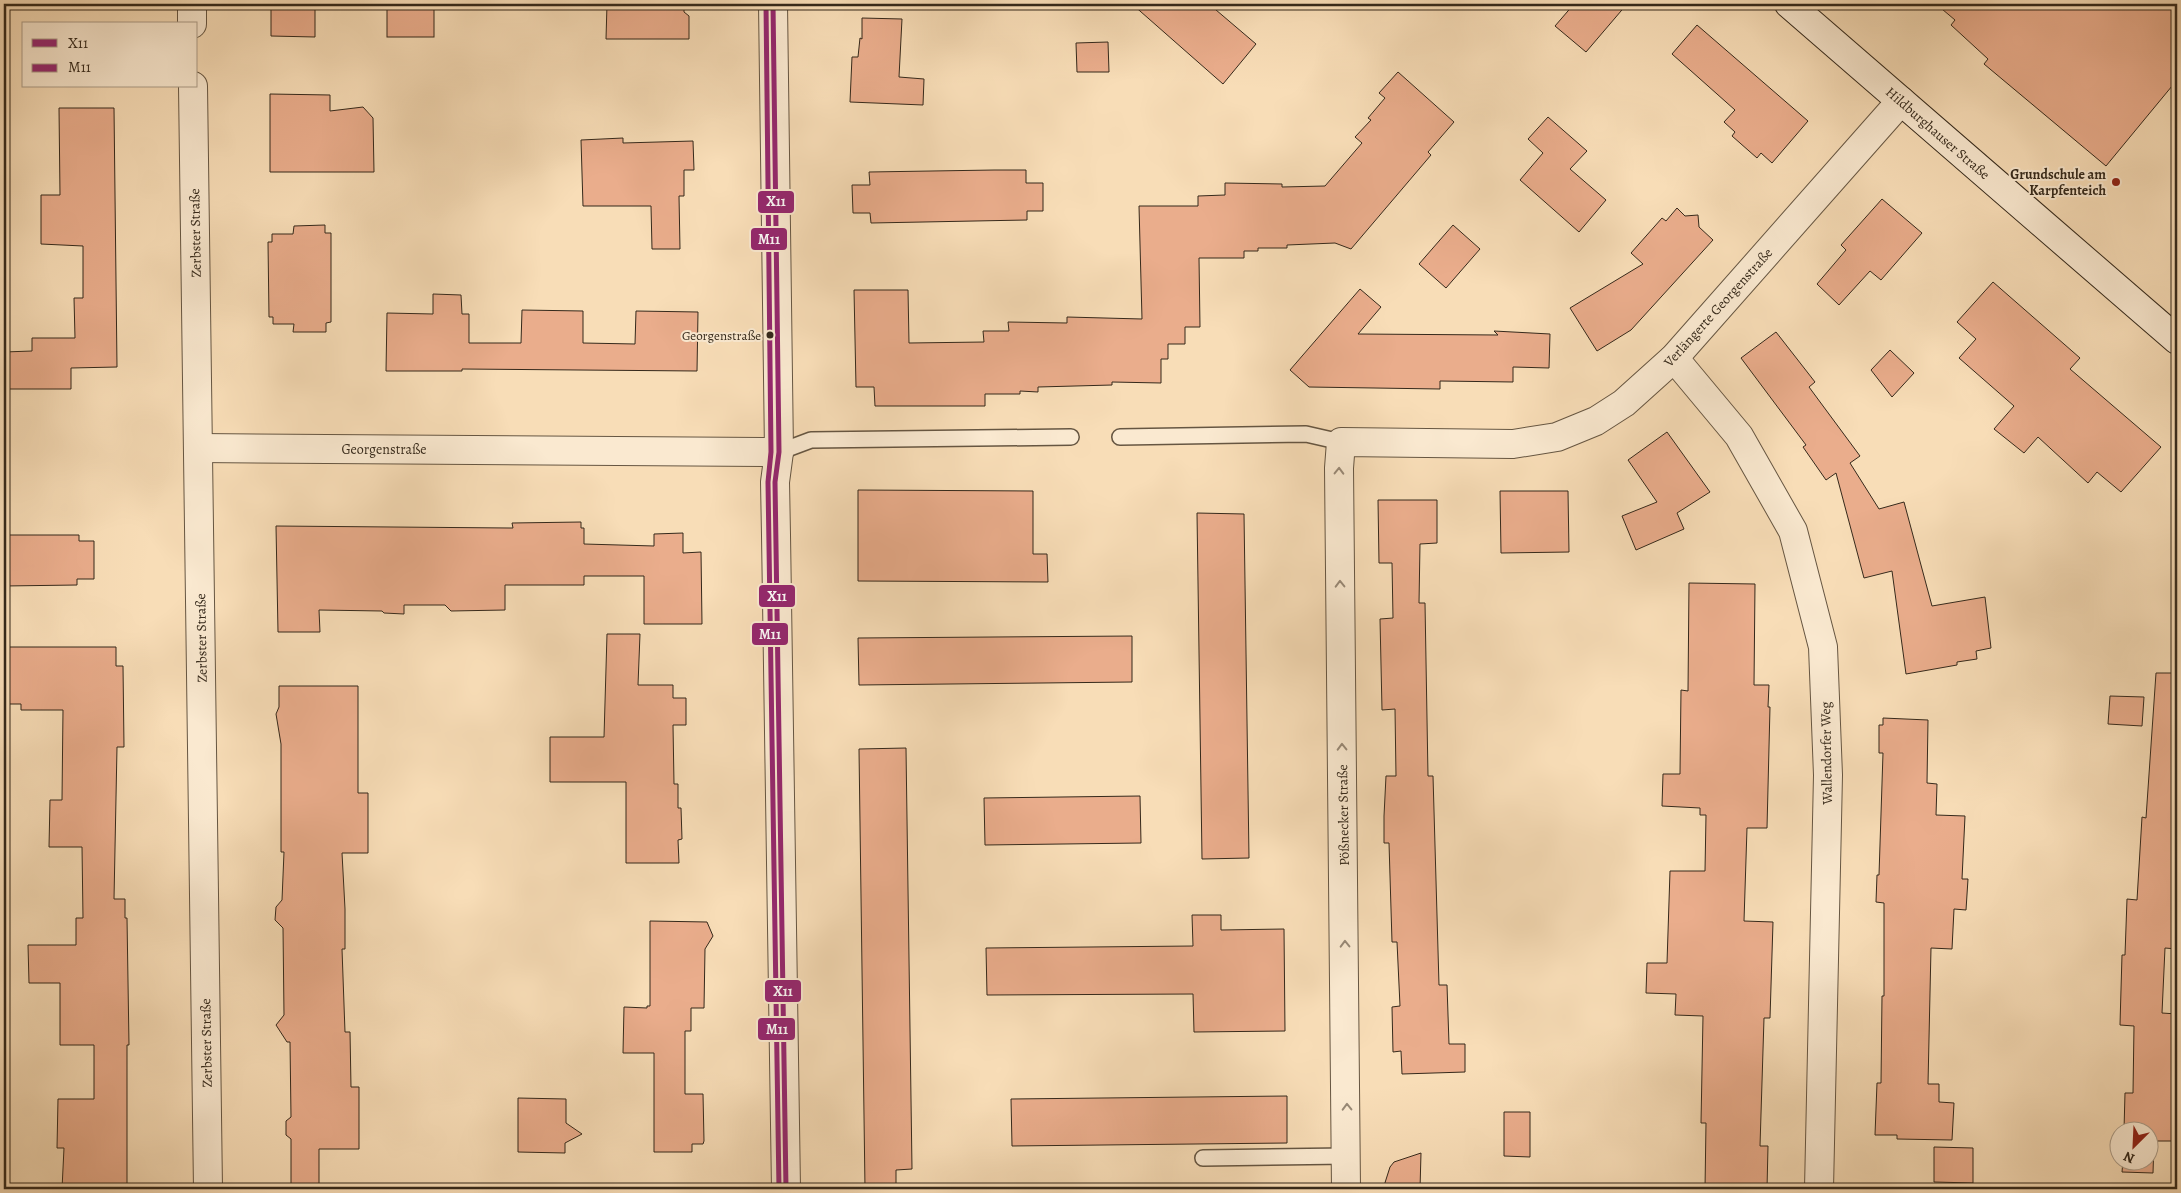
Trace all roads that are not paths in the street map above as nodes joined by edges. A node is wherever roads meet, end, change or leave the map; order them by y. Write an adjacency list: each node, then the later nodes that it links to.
1 (192, 4): 4 (street)
2 (773, 4): 13 (street)
3 (1789, 4): 6 (street, Hildburghauser Straße)
4 (192, 22)
5 (193, 88): 12 (street, Zerbster Straße)
6 (1901, 101): 7 (street, Hildburghauser Straße); 8 (street, Verlängerte Georgenstraße)
7 (2177, 340)
8 (1674, 358): 11 (street, Verlängerte Georgenstraße); 19 (street, Wallendorfer Weg)
9 (1120, 437): 11 (lane)
10 (1072, 438): 13 (lane)
11 (1341, 442): 14 (street, Pößnecker Straße, one-way to 11)
12 (199, 448): 13 (street, Georgenstraße); 16 (street, Zerbster Straße)
13 (779, 452): 17 (street)
14 (1347, 1156): 15 (lane); 18 (street, Pößnecker Straße)
15 (1203, 1158)
16 (208, 1189)
17 (786, 1189)
18 (1346, 1189)
19 (1819, 1189)

